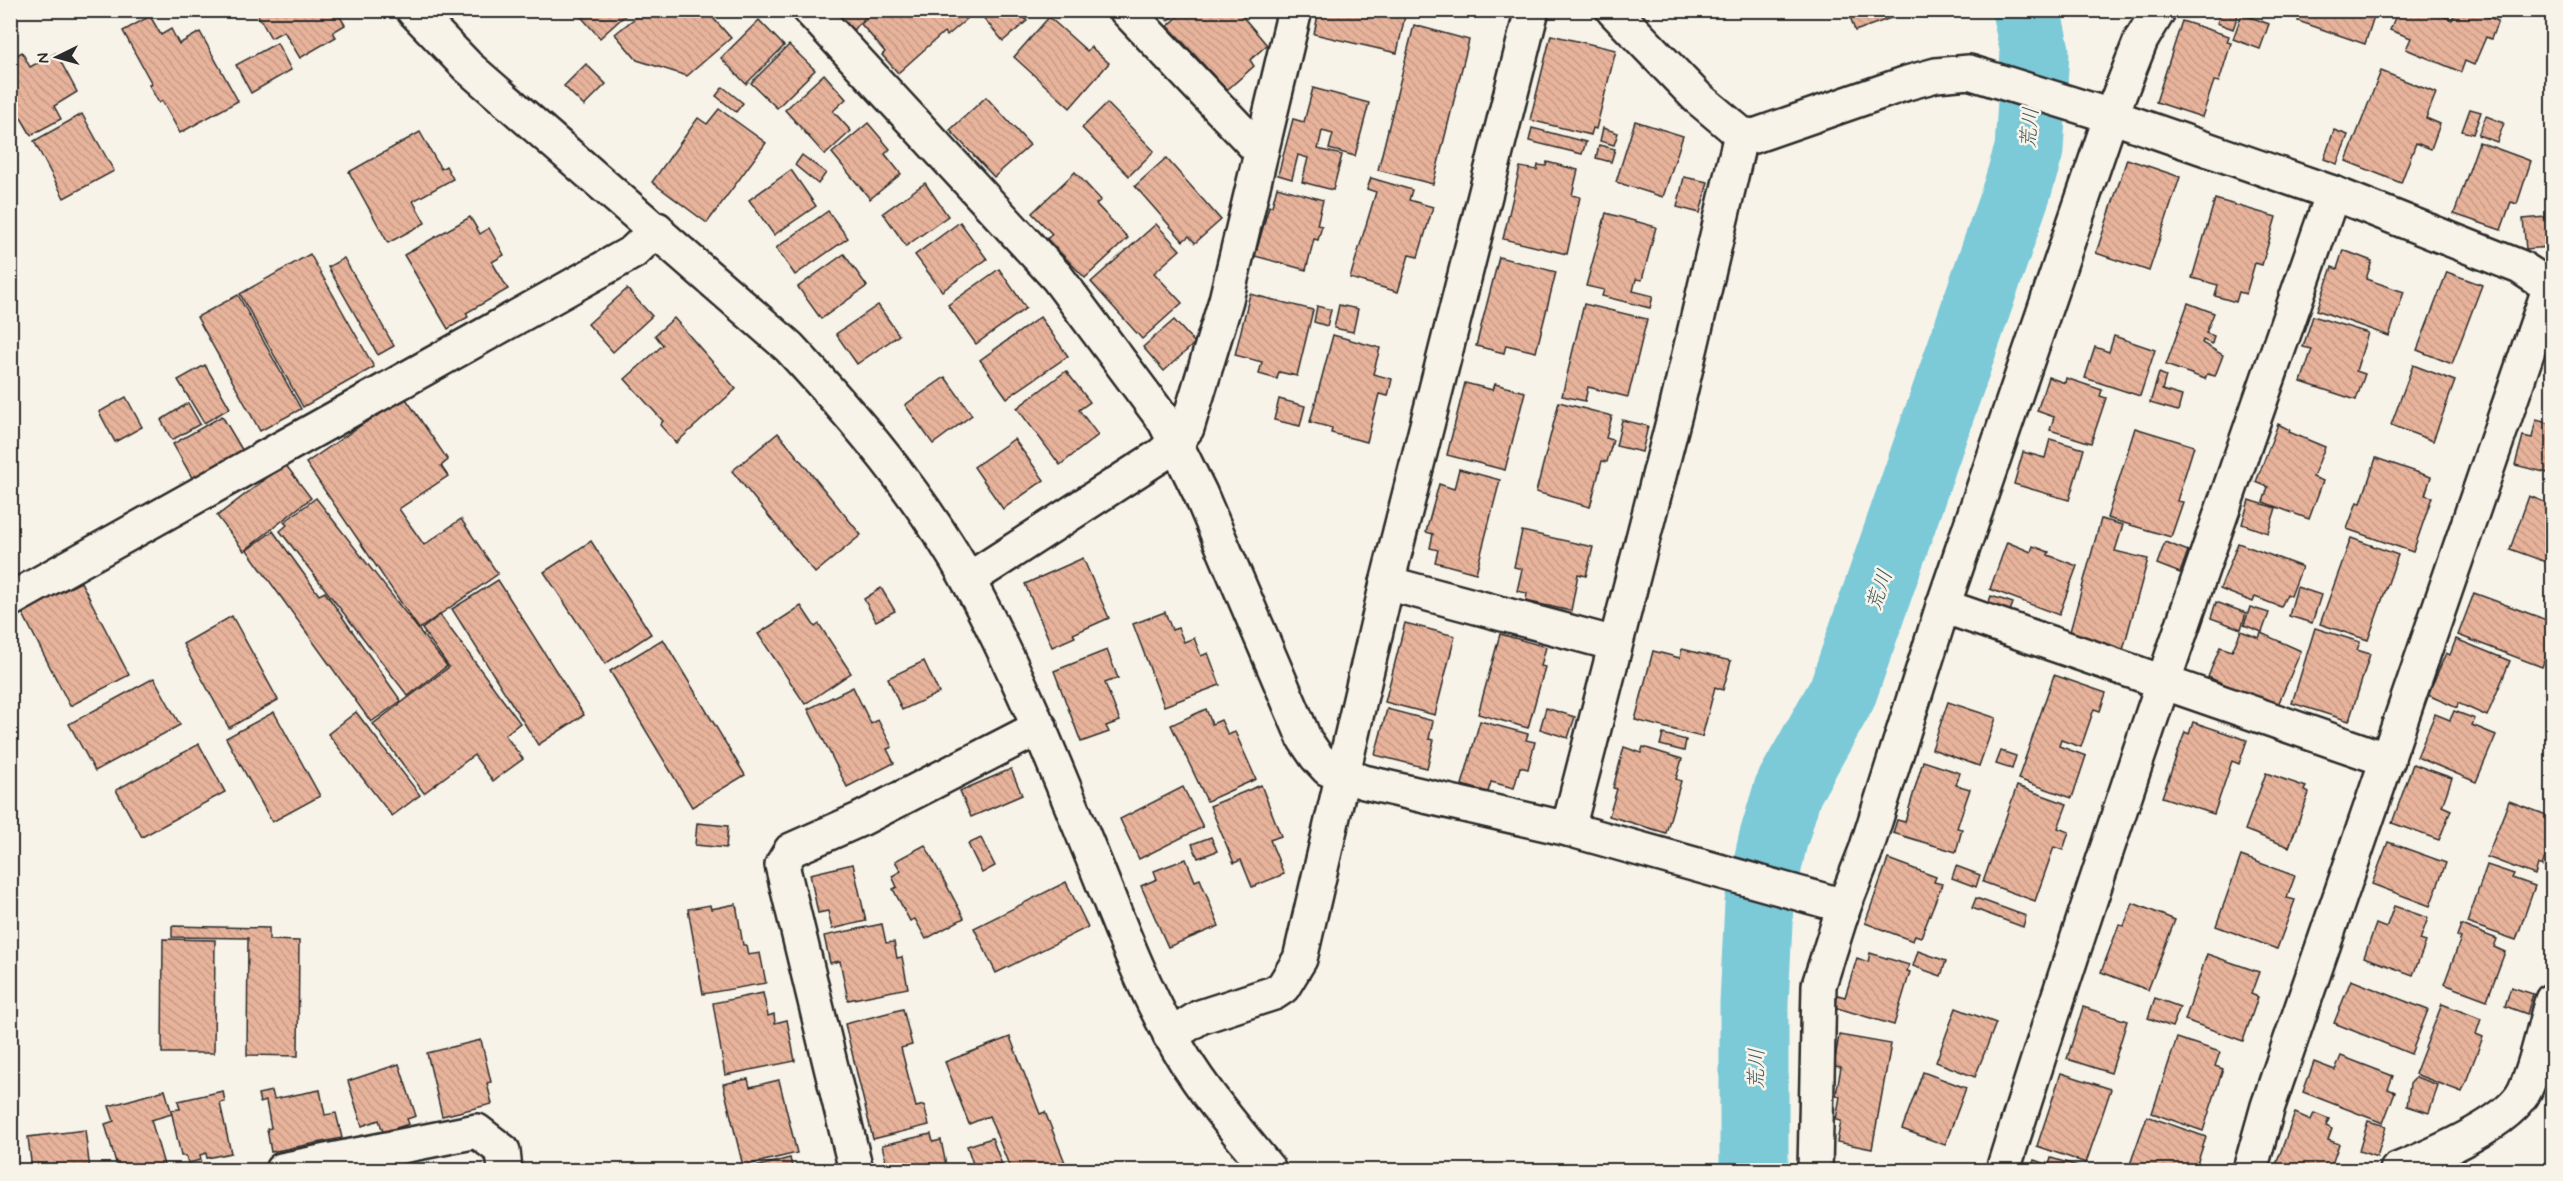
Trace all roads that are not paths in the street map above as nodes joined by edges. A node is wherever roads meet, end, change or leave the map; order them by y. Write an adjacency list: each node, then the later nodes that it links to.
1 (413, 10): 12 (street)
2 (810, 10): 14 (street)
3 (1126, 10): 10 (street)
4 (1295, 10): 10 (street)
5 (1532, 10): 16 (street)
6 (1613, 10): 9 (street)
7 (2159, 10): 8 (street)
8 (2111, 117): 9 (street); 11 (street); 18 (street)
9 (1741, 134): 19 (street)
10 (1260, 151): 14 (street)
11 (2333, 193): 13 (street); 20 (street)
12 (657, 229): 15 (street); 17 (street)
13 (2551, 287): 22 (street)
14 (1176, 442): 15 (street); 23 (street)
15 (968, 580): 21 (street)
16 (1387, 583): 19 (street); 23 (street)
17 (10, 600)
18 (1943, 606): 20 (street); 25 (street)
19 (1615, 644): 24 (street)
20 (2162, 683): 22 (street); 33 (street)
21 (1040, 727): 27 (street); 30 (street)
22 (2388, 760): 34 (street)
23 (1342, 775): 24 (street); 27 (street)
24 (1568, 829): 25 (street)
25 (1844, 906): 32 (street)
26 (2553, 1000): 35 (street)
27 (1170, 1036): 31 (street)
28 (282, 1170): 29 (street)
29 (504, 1170)
30 (856, 1170)
31 (1269, 1170)
32 (1815, 1170)
33 (2003, 1170)
34 (2250, 1170)
35 (2397, 1170)

